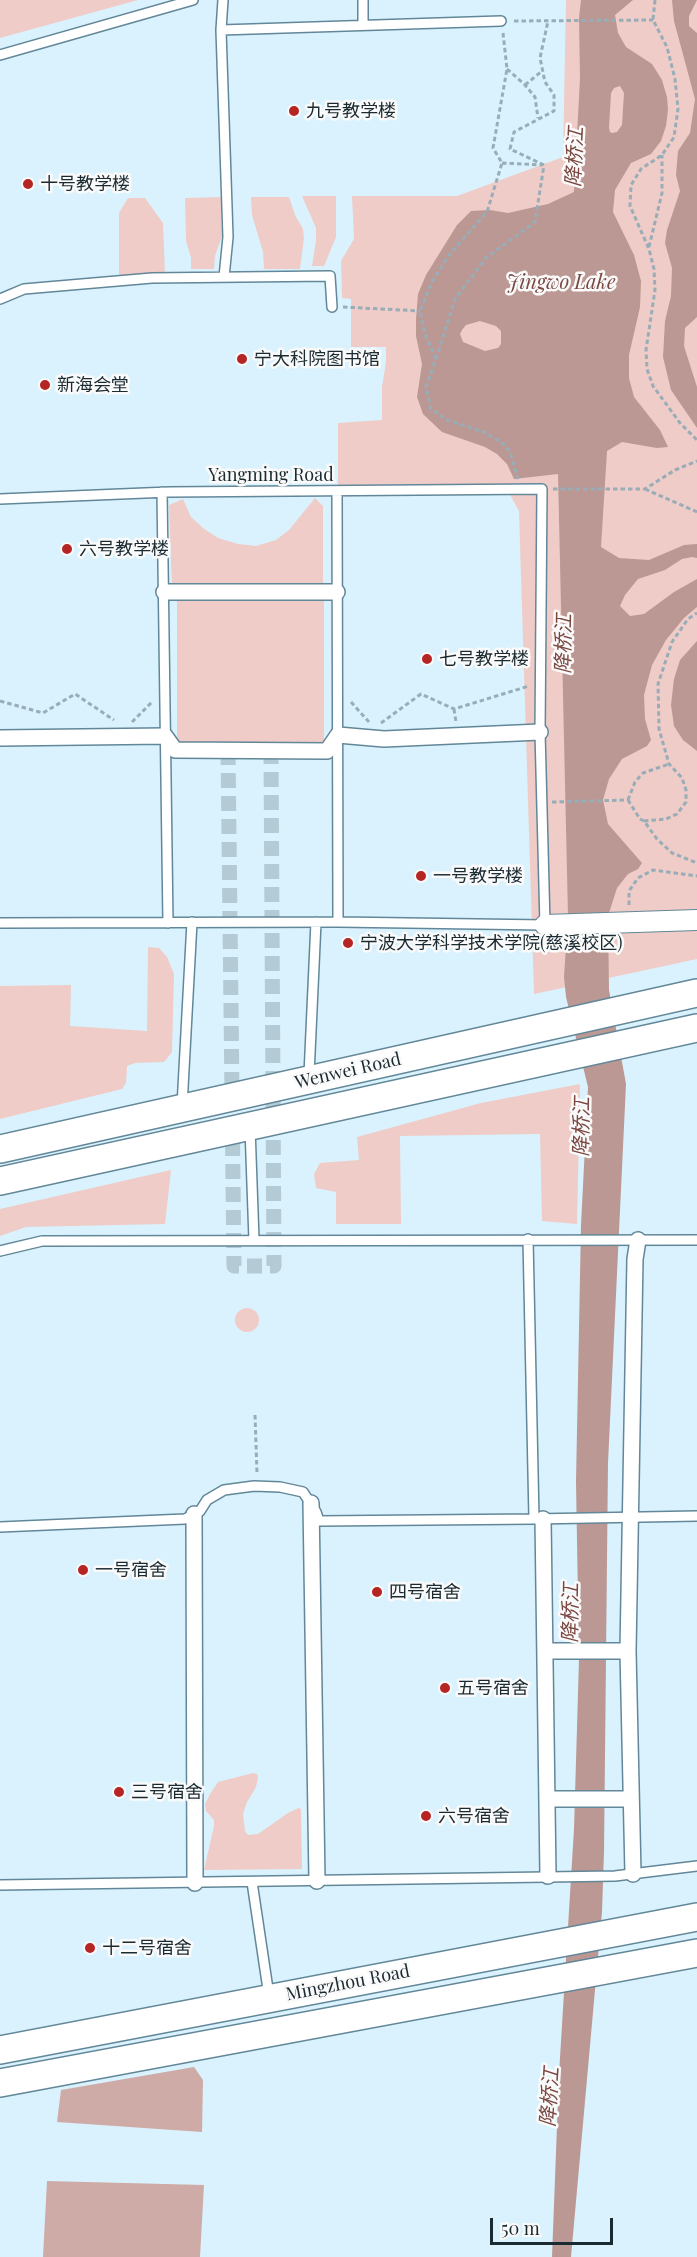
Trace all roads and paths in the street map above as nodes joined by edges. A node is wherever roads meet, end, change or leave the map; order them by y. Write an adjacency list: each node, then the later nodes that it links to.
1 (194, 0): 10 (lane)
2 (223, 0): 9 (lane)
3 (363, 0): 8 (lane)
4 (655, 0): 5 (path)
5 (653, 20): 7 (path); 15 (path)
6 (501, 21): 7 (path); 8 (lane); 11 (path)
7 (548, 21): 12 (path)
8 (363, 26): 9 (lane)
9 (221, 30): 19 (lane)
10 (0, 55)
11 (507, 69): 13 (path); 16 (path)
12 (543, 71): 13 (path); 14 (path)
13 (525, 85): 14 (path)
14 (538, 119): 17 (path)
15 (662, 155): 18 (path); 18 (path)
16 (502, 163): 17 (path); 22 (path)
17 (544, 165): 23 (path)
18 (649, 249): 24 (path)
19 (224, 278): 20 (lane); 21 (lane)
20 (0, 299)
21 (332, 307): 22 (path)
22 (420, 311): 23 (path)
23 (436, 359): 26 (path)
24 (697, 440)
25 (697, 461): 28 (path)
26 (520, 489): 27 (lane, Yangming Road); 29 (lane, Yangming Road)
27 (546, 489): 28 (path); 36 (lane)
28 (645, 489): 32 (path)
29 (337, 491): 30 (lane, Yangming Road); 34 (lane)
30 (162, 492): 31 (lane, Yangming Road); 33 (lane)
31 (0, 499)
32 (697, 512)
33 (164, 592): 34 (street); 38 (lane)
34 (337, 592): 37 (lane)
35 (697, 613): 45 (path)
36 (541, 683): 37 (path); 40 (lane)
37 (337, 688): 42 (lane)
38 (165, 689): 41 (path); 43 (lane)
39 (0, 701): 41 (path)
40 (540, 732): 42 (street); 58 (lane)
41 (121, 733): 43 (street); 44 (street)
42 (338, 735): 43 (street); 54 (lane)
43 (165, 736): 56 (lane)
44 (0, 738)
45 (669, 764): 46 (path); 48 (path)
46 (628, 800): 47 (path); 48 (path)
47 (554, 802)
48 (644, 821): 49 (path)
49 (697, 863)
50 (697, 876): 57 (path)
51 (697, 920): 57 (street)
52 (192, 922): 53 (lane); 56 (lane); 62 (lane)
53 (316, 922): 54 (lane); 61 (lane)
54 (338, 922): 58 (lane)
55 (0, 923): 56 (lane)
56 (168, 923)
57 (624, 923): 58 (street)
58 (546, 925)
59 (697, 993): 61 (main road, Wenwei Road)
60 (697, 1028): 63 (main road, Wenwei Road)
61 (309, 1080): 62 (main road, Wenwei Road)
62 (182, 1108): 64 (main road, Wenwei Road)
63 (250, 1127): 65 (main road, Wenwei Road); 67 (lane)
64 (0, 1149)
65 (0, 1181)
66 (528, 1239): 67 (lane); 68 (lane); 77 (lane)
67 (254, 1240): 70 (lane)
68 (635, 1240): 69 (lane); 76 (street)
69 (697, 1240)
70 (0, 1251)
71 (255, 1415): 72 (path)
72 (257, 1486): 73 (lane); 74 (lane)
73 (311, 1503): 77 (lane); 86 (street)
74 (194, 1514): 78 (lane); 88 (street)
75 (697, 1516): 76 (lane)
76 (631, 1518): 77 (lane); 80 (street)
77 (539, 1519): 79 (street)
78 (0, 1527)
79 (545, 1651): 80 (street); 81 (street)
80 (628, 1651): 82 (street)
81 (547, 1799): 82 (street); 85 (street)
82 (630, 1799): 84 (street)
83 (697, 1866): 84 (lane)
84 (633, 1874): 85 (lane)
85 (548, 1876): 86 (lane)
86 (317, 1881): 87 (lane)
87 (252, 1882): 88 (lane); 92 (lane)
88 (195, 1883): 89 (lane)
89 (0, 1885)
90 (697, 1917): 92 (main road, Mingzhou Road)
91 (697, 1953): 94 (main road, Mingzhou Road)
92 (269, 1998): 93 (main road, Mingzhou Road)
93 (0, 2050)
94 (0, 2083)

